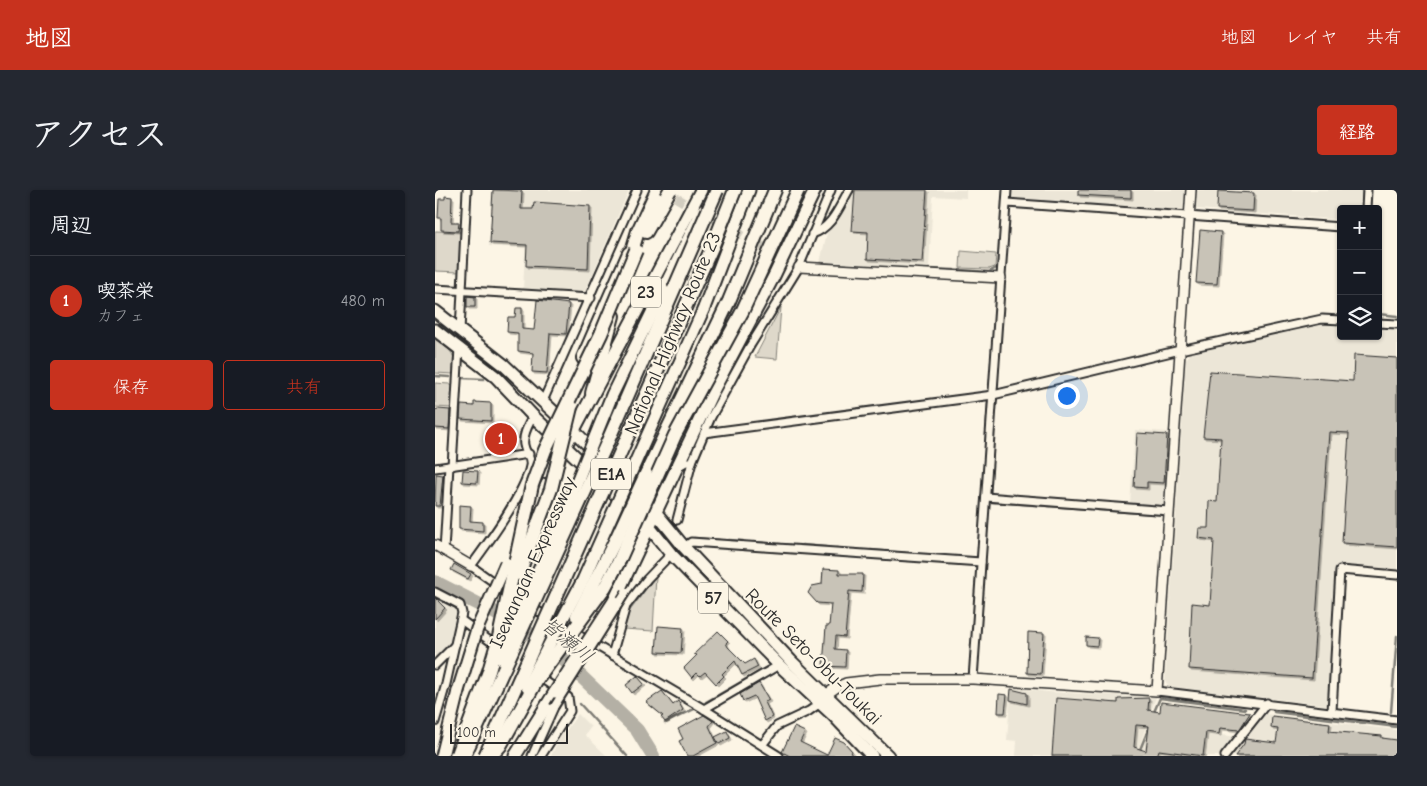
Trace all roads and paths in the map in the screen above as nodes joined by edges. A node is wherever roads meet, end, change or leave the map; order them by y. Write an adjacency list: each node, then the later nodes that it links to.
1 (467, 190): 30 (street)
2 (637, 190): 31 (street)
3 (657, 190): 23 (highway)
4 (670, 190): 85 (highway, bridge)
5 (701, 190): 40 (main road, 23)
6 (712, 190): 68 (main road, National Highway Route 23 / 23, bridge)
7 (717, 190): 86 (highway, Isewangan Expressway / E1A, bridge)
8 (735, 190): 87 (highway, Isewangan Expressway / E1A, bridge)
9 (749, 190): 71 (main road, National Highway Route 23, bridge)
10 (775, 190): 26 (highway)
11 (798, 190): 88 (highway, bridge)
12 (808, 190): 25 (main road)
13 (815, 190): 25 (main road)
14 (831, 190): 24 (street)
15 (849, 190): 24 (street)
16 (1007, 190): 19 (street)
17 (1191, 190): 21 (street)
18 (1367, 190): 20 (street)
19 (1007, 203): 21 (street); 28 (street)
20 (1365, 205)
21 (1189, 216): 22 (street); 39 (street)
22 (1337, 227)
23 (638, 231): 40 (highway); 68 (highway, bridge)
24 (812, 234): 27 (street)
25 (792, 238): 43 (main road)
26 (755, 239): 43 (highway); 71 (highway, bridge)
27 (799, 267): 28 (street); 46 (street)
28 (1001, 278): 41 (street)
29 (435, 289): 30 (street)
30 (462, 290): 31 (street); 37 (street)
31 (591, 298): 42 (street)
32 (435, 311): 37 (main road, Route Seto-Obu-Toukai / 57)
33 (1337, 320): 39 (street)
34 (1382, 323): 35 (street)
35 (1397, 324)
36 (435, 330): 38 (main road, Route Seto-Obu-Toukai / 57)
37 (460, 331): 42 (main road, Route Seto-Obu-Toukai / 57)
38 (459, 348): 44 (main road, Route Seto-Obu-Toukai / 57); 50 (street)
39 (1180, 350): 41 (street); 54 (street)
40 (592, 393): 45 (main road, 23)
41 (993, 395): 46 (street); 53 (street)
42 (543, 401): 45 (main road, Route Seto-Obu-Toukai / 57)
43 (702, 414): 51 (main road)
44 (533, 416): 47 (main road, Route Seto-Obu-Toukai / 57); 48 (street)
45 (573, 430): 47 (main road, 23); 55 (main road, Route Seto-Obu-Toukai / 57)
46 (704, 432): 49 (street)
47 (565, 447): 57 (main road, Route Seto-Obu-Toukai / 57); 84 (main road, 23, bridge)
48 (529, 454): 50 (street); 63 (street)
49 (692, 462): 51 (street); 56 (street)
50 (450, 466): 52 (street); 60 (street)
51 (679, 466): 55 (main road)
52 (435, 468)
53 (986, 497): 54 (street); 62 (street)
54 (1169, 511): 75 (street)
55 (657, 514): 57 (main road); 59 (main road, Route Seto-Obu-Toukai / 57)
56 (677, 520)
57 (650, 528): 61 (main road, Route Seto-Obu-Toukai / 57); 89 (main road, bridge)
58 (435, 545): 60 (street)
59 (684, 547): 62 (street); 76 (main road, Route Seto-Obu-Toukai / 57)
60 (444, 550): 63 (street)
61 (671, 554): 65 (street); 73 (main road, Route Seto-Obu-Toukai / 57)
62 (981, 562): 74 (street)
63 (471, 566): 70 (street)
64 (1397, 575): 80 (street)
65 (647, 579): 70 (street); 90 (street, bridge)
66 (435, 592): 67 (street)
67 (461, 620): 69 (street); 91 (street)
68 (512, 631): 85 (main road, National Highway Route 23 / 23, bridge)
69 (455, 644): 72 (street); 82 (street)
70 (612, 655): 79 (street)
71 (543, 656): 88 (main road, National Highway Route 23, bridge)
72 (435, 665)
73 (779, 665): 78 (main road, Route Seto-Obu-Toukai / 57); 79 (street)
74 (973, 679): 75 (street); 76 (street)
75 (1157, 691): 77 (street)
76 (827, 694): 78 (street); 94 (main road, Route Seto-Obu-Toukai / 57)
77 (1267, 703): 80 (street); 95 (street)
78 (821, 704): 83 (street); 93 (main road, Route Seto-Obu-Toukai / 57)
79 (704, 709): 83 (street)
80 (1332, 712): 81 (street)
81 (1397, 720)
82 (435, 722)
83 (762, 745): 92 (street)
84 (442, 756)
85 (458, 756)
86 (464, 756)
87 (485, 756)
88 (491, 756)
89 (515, 756)
90 (532, 756)
91 (541, 756)
92 (779, 756)
93 (872, 756)
94 (888, 756)
95 (1225, 756)

